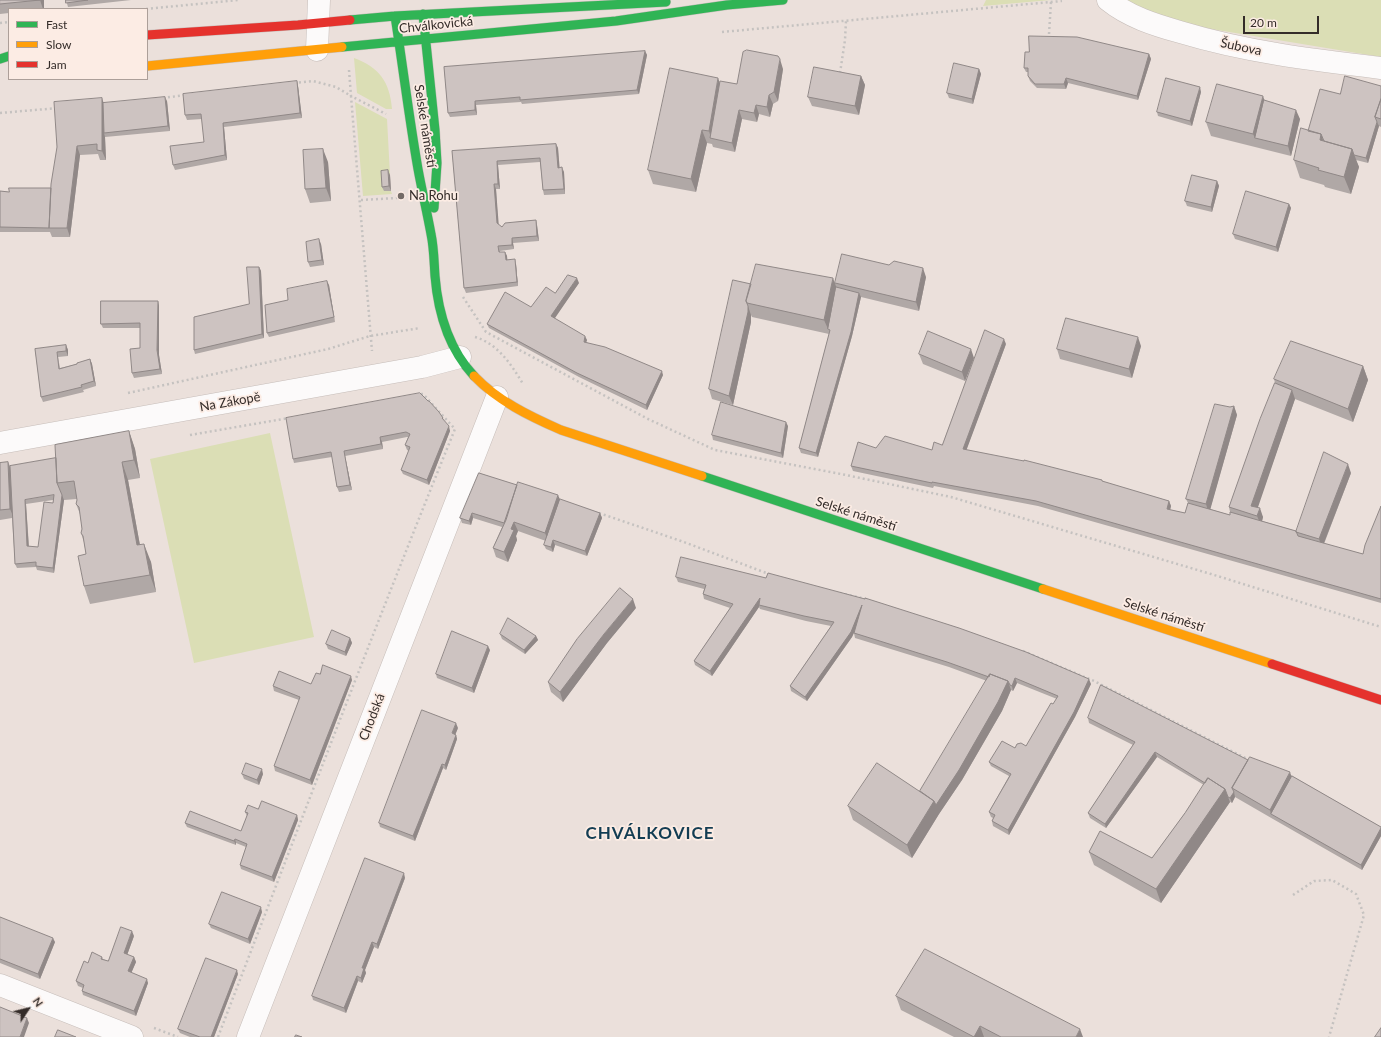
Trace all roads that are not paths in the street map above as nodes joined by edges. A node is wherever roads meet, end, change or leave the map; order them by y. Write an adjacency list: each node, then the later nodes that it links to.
1 (319, 0): 9 (street)
2 (782, 0): 6 (street, Chválkovická)
3 (1108, 0): 15 (street, Šubova)
4 (674, 2): 7 (street, Chválkovická)
5 (688, 2): 6 (street, Chválkovická)
6 (727, 5): 11 (street, Chválkovická)
7 (423, 14): 8 (street, Chválkovická); 11 (street, Selské náměstí)
8 (395, 16): 9 (street, Chválkovická); 12 (street, Selské náměstí)
9 (317, 24): 10 (street, Chválkovická); 13 (street)
10 (148, 35)
11 (425, 40): 12 (street, Chválkovická); 16 (street, Selské náměstí)
12 (399, 42): 13 (street, Chválkovická); 16 (street, Selské náměstí)
13 (317, 50): 14 (street, Chválkovická)
14 (148, 66)
15 (1381, 68)
16 (432, 239): 17 (street, Selské náměstí)
17 (460, 357): 18 (street, Selské náměstí); 19 (street, Na Zákopě)
18 (497, 396): 20 (street, Selské náměstí); 23 (street, Chodská)
19 (0, 443)
20 (1381, 700)
21 (0, 985): 22 (street)
22 (132, 1037)
23 (248, 1037)

